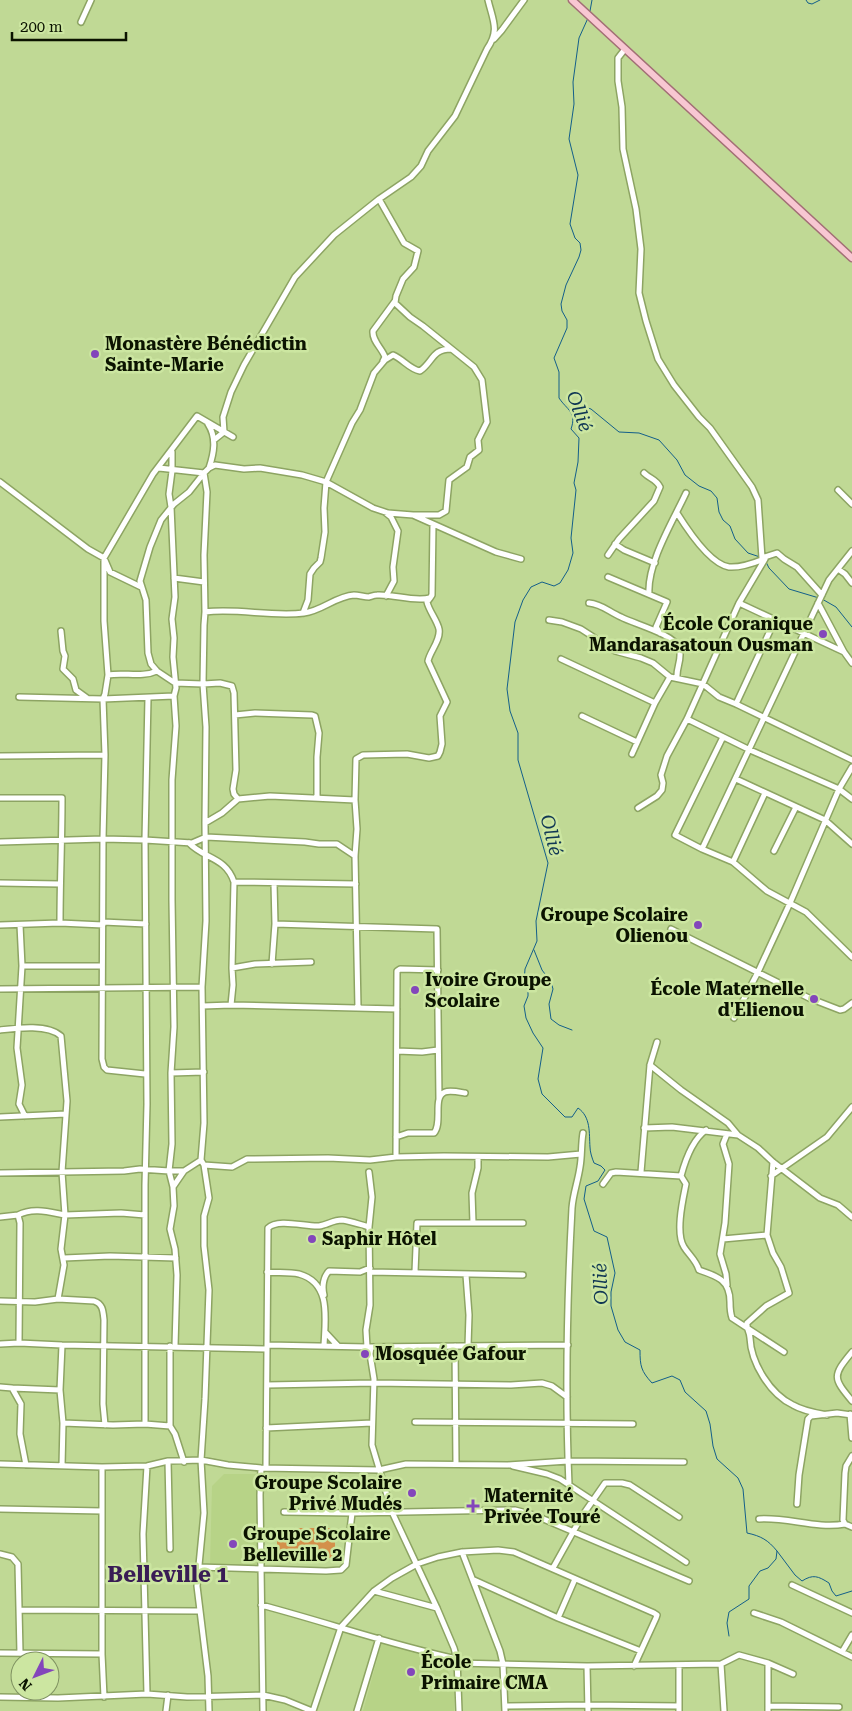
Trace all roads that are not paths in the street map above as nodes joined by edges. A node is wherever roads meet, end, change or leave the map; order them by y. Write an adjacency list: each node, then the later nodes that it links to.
1 (91, 0): 5 (street)
2 (488, 0): 6 (street)
3 (524, 0): 6 (street)
4 (572, 0): 7 (main road)
5 (81, 22)
6 (493, 39): 8 (street)
7 (625, 49): 9 (main road); 39 (street)
8 (379, 199): 10 (street); 14 (street)
9 (852, 258)
10 (395, 301): 11 (street); 12 (street)
11 (451, 349): 12 (street); 33 (street)
12 (380, 366): 26 (street)
13 (208, 424): 14 (street); 16 (street); 17 (street)
14 (224, 432): 15 (street); 16 (street)
15 (234, 437)
16 (214, 440): 21 (street)
17 (172, 449): 19 (street); 20 (street)
18 (255, 462): 22 (street)
19 (159, 468): 20 (street); 38 (street)
20 (172, 468): 23 (street); 30 (street)
21 (209, 468): 22 (street); 23 (street)
22 (260, 468): 26 (street)
23 (204, 473): 30 (street); 45 (street)
24 (644, 473): 35 (street)
25 (0, 482): 38 (street)
26 (326, 482): 31 (street); 56 (street)
27 (838, 490): 29 (street)
28 (686, 493): 32 (street)
29 (852, 504)
30 (172, 507): 44 (street); 47 (street)
31 (384, 511): 33 (street); 50 (street)
32 (677, 513): 39 (street); 41 (street)
33 (413, 515): 34 (street)
34 (433, 524): 40 (street); 51 (street)
35 (616, 544): 37 (street); 41 (street)
36 (852, 551): 42 (street)
37 (608, 555)
38 (104, 558): 47 (street); 66 (street)
39 (764, 558): 49 (street); 53 (street)
40 (521, 559)
41 (655, 563): 48 (street)
42 (838, 569): 46 (street); 49 (street)
43 (608, 577): 48 (street)
44 (174, 578): 45 (street); 69 (street)
45 (204, 582): 55 (street)
46 (852, 583)
47 (140, 587): 65 (street)
48 (649, 594): 61 (street)
49 (822, 594): 54 (street)
50 (386, 596): 51 (street); 56 (street)
51 (430, 598): 98 (street)
52 (589, 603): 61 (street)
53 (739, 603): 58 (street); 71 (street)
54 (818, 603): 60 (street); 62 (street)
55 (206, 612): 56 (street); 70 (street)
56 (303, 613)
57 (549, 620): 67 (street)
58 (775, 620): 60 (street); 78 (street)
59 (62, 631): 74 (street)
60 (803, 633): 62 (street); 82 (street)
61 (660, 634): 68 (street)
62 (844, 652): 64 (street)
63 (561, 658): 77 (street)
64 (852, 664)
65 (157, 671): 66 (street); 69 (street)
66 (108, 675): 76 (street)
67 (670, 678): 68 (street); 77 (street)
68 (677, 678): 71 (street)
69 (175, 683): 70 (street); 72 (street)
70 (203, 684): 79 (street); 102 (street)
71 (703, 684): 78 (street); 81 (street)
72 (174, 696): 75 (street); 108 (street)
73 (19, 697): 74 (street)
74 (88, 698): 76 (street)
75 (148, 698): 76 (street); 106 (street)
76 (102, 699): 87 (street)
77 (655, 703): 84 (street)
78 (736, 704): 82 (street)
79 (235, 715): 95 (street); 96 (street)
80 (582, 716): 84 (street)
81 (687, 719): 83 (street); 100 (street)
82 (764, 719): 85 (street); 89 (street)
83 (723, 737): 85 (street); 111 (street)
84 (638, 742): 86 (street)
85 (750, 750): 91 (street); 92 (street)
86 (632, 754)
87 (105, 755): 88 (street); 104 (street)
88 (0, 756)
89 (852, 760)
90 (852, 766): 92 (street)
91 (736, 779): 93 (street); 111 (street)
92 (839, 789): 97 (street); 101 (street)
93 (765, 793): 99 (street); 115 (street)
94 (0, 798): 105 (street)
95 (317, 798): 96 (street); 98 (street)
96 (238, 799): 102 (street)
97 (852, 799)
98 (355, 800): 114 (street)
99 (796, 807): 101 (street); 112 (street)
100 (638, 808)
101 (825, 820): 110 (street); 121 (street)
102 (205, 823): 103 (street)
103 (206, 837): 109 (street); 113 (street); 114 (street)
104 (103, 839): 105 (street); 106 (street); 123 (street)
105 (62, 840): 107 (street); 119 (street)
106 (145, 840): 108 (street); 124 (street)
107 (0, 842)
108 (172, 842): 109 (street); 138 (street)
109 (188, 843): 113 (street)
110 (852, 844)
111 (702, 849): 115 (street)
112 (774, 851)
113 (206, 854): 116 (street); 141 (street)
114 (355, 856): 120 (street)
115 (733, 862): 121 (street)
116 (234, 882): 118 (street); 135 (street)
117 (0, 883): 119 (street)
118 (274, 883): 120 (street); 125 (street)
119 (60, 884): 122 (street)
120 (356, 884): 128 (street)
121 (790, 903): 130 (street); 137 (street)
122 (60, 923): 123 (street); 127 (street)
123 (103, 924): 124 (street); 134 (street)
124 (146, 924): 140 (street)
125 (275, 924): 128 (street); 132 (street)
126 (0, 925): 127 (street)
127 (20, 925): 133 (street)
128 (356, 927): 136 (street); 147 (street)
129 (671, 930): 137 (street)
130 (852, 957)
131 (311, 962): 132 (street)
132 (272, 964): 135 (street)
133 (22, 966): 134 (street); 143 (street)
134 (102, 966): 139 (street)
135 (232, 968): 145 (street)
136 (438, 970): 148 (street); 153 (street)
137 (758, 972): 144 (street); 149 (street)
138 (173, 986): 140 (street); 141 (street); 156 (street)
139 (104, 987): 140 (street); 143 (street); 158 (street)
140 (145, 987): 158 (street)
141 (202, 987): 146 (street)
142 (0, 989): 143 (street)
143 (21, 989): 150 (street)
144 (852, 1003)
145 (231, 1005): 146 (street); 147 (street)
146 (204, 1006): 157 (street)
147 (358, 1008): 148 (street)
148 (397, 1009): 154 (street)
149 (734, 1018)
150 (18, 1028): 151 (street); 162 (street); 164 (street)
151 (0, 1030)
152 (657, 1042): 155 (street)
153 (438, 1050): 154 (street); 160 (street)
154 (397, 1051): 170 (street)
155 (650, 1065): 165 (street); 169 (street)
156 (171, 1072): 157 (street); 178 (street)
157 (204, 1072): 175 (street)
158 (145, 1074): 176 (street)
159 (465, 1092): 160 (street)
160 (438, 1099): 170 (street)
161 (852, 1107): 177 (street)
162 (66, 1114): 164 (street); 181 (street)
163 (0, 1116): 164 (street)
164 (25, 1116)
165 (644, 1128): 166 (street); 183 (street)
166 (706, 1130): 168 (street); 184 (street)
167 (584, 1133): 171 (street)
168 (727, 1134): 169 (street); 197 (street)
169 (738, 1134): 174 (street)
170 (396, 1137): 172 (street)
171 (581, 1154): 173 (street); 216 (street)
172 (396, 1157): 173 (street); 175 (street)
173 (478, 1157): 193 (street)
174 (773, 1162): 177 (street); 185 (street)
175 (202, 1163): 179 (street); 226 (street)
176 (146, 1169): 178 (street); 181 (street); 190 (street)
177 (782, 1169): 185 (street); 192 (street)
178 (169, 1171): 179 (street); 187 (street)
179 (184, 1171): 187 (street)
180 (0, 1172): 181 (street)
181 (62, 1172): 189 (street)
182 (369, 1172): 195 (street)
183 (641, 1172): 184 (street); 186 (street)
184 (681, 1176): 206 (street)
185 (771, 1176): 196 (street)
186 (603, 1184)
187 (173, 1187): 200 (street)
188 (18, 1215): 189 (street); 191 (street); 210 (street)
189 (65, 1215): 190 (street); 199 (street)
190 (145, 1215): 198 (street)
191 (0, 1216)
192 (852, 1216)
193 (473, 1223): 194 (street); 203 (street)
194 (523, 1223)
195 (369, 1227): 201 (street); 202 (street)
196 (767, 1235): 197 (street); 211 (street)
197 (722, 1239): 206 (street)
198 (145, 1257): 199 (street); 200 (street); 218 (street)
199 (64, 1258): 207 (street)
200 (176, 1258): 219 (street)
201 (370, 1270): 203 (street); 209 (street); 225 (street)
202 (267, 1272): 209 (street); 224 (street)
203 (415, 1272): 204 (street)
204 (466, 1275): 205 (street); 223 (street)
205 (523, 1275)
206 (727, 1286): 211 (street)
207 (58, 1299): 210 (street); 217 (street)
208 (0, 1300): 210 (street)
209 (325, 1300): 212 (street)
210 (20, 1301): 213 (street)
211 (746, 1326): 227 (street); 237 (street)
212 (325, 1331): 220 (street); 221 (street)
213 (19, 1343): 214 (street); 215 (street)
214 (0, 1344)
215 (62, 1345): 217 (street); 234 (street)
216 (568, 1345): 223 (street); 235 (street)
217 (103, 1346): 218 (street); 246 (street)
218 (144, 1346): 219 (street); 243 (street)
219 (173, 1346): 226 (street); 247 (street)
220 (324, 1346): 221 (street); 224 (street)
221 (338, 1346): 225 (street)
222 (455, 1346): 223 (street); 225 (street); 231 (street)
223 (468, 1346)
224 (267, 1347): 226 (street); 230 (street)
225 (369, 1347): 229 (street)
226 (207, 1348): 251 (street)
227 (784, 1352)
228 (852, 1352): 236 (street)
229 (374, 1383): 230 (street); 231 (street); 242 (street)
230 (266, 1385): 248 (street)
231 (456, 1385): 235 (street); 240 (street)
232 (0, 1387): 233 (street)
233 (12, 1388): 234 (street); 259 (street)
234 (60, 1390): 241 (street)
235 (567, 1397): 244 (street)
236 (852, 1401)
237 (827, 1415): 238 (street); 267 (street)
238 (851, 1415): 249 (street)
239 (415, 1422): 240 (street)
240 (456, 1422): 244 (street); 257 (street)
241 (64, 1423): 246 (street); 260 (street)
242 (372, 1423): 248 (street); 264 (street)
243 (145, 1424): 246 (street); 247 (street)
244 (568, 1424): 245 (street); 253 (street)
245 (632, 1424)
246 (106, 1425)
247 (170, 1426): 254 (street)
248 (266, 1428): 263 (street)
249 (852, 1438)
250 (852, 1456): 275 (street)
251 (201, 1460): 254 (street); 263 (street); 283 (street)
252 (168, 1461): 254 (street); 261 (street); 278 (street)
253 (568, 1461): 255 (street); 258 (street); 265 (street)
254 (184, 1462)
255 (684, 1462)
256 (0, 1464): 259 (street)
257 (456, 1464): 258 (street); 264 (street)
258 (508, 1464): 265 (street)
259 (26, 1465): 260 (street)
260 (62, 1466): 262 (street)
261 (146, 1466): 262 (street); 295 (street)
262 (102, 1467): 269 (street)
263 (264, 1468): 264 (street); 285 (street)
264 (379, 1470): 271 (street)
265 (569, 1485): 266 (street)
266 (592, 1500): 273 (street); 277 (street); 281 (street)
267 (797, 1504)
268 (0, 1509): 269 (street)
269 (102, 1512): 294 (street)
270 (284, 1512): 272 (street)
271 (392, 1512): 272 (street); 277 (street); 282 (street)
272 (352, 1513): 285 (street)
273 (679, 1517)
274 (759, 1519): 275 (street)
275 (845, 1524): 276 (street)
276 (852, 1527)
277 (572, 1533): 284 (street); 288 (street)
278 (170, 1550)
279 (462, 1552): 282 (street); 284 (street); 287 (street)
280 (0, 1554): 293 (street)
281 (686, 1562)
282 (417, 1564): 290 (street); 292 (street)
283 (198, 1567): 285 (street); 296 (street)
284 (553, 1568): 286 (street)
285 (261, 1570): 291 (street)
286 (575, 1578): 299 (street); 304 (street)
287 (474, 1580): 299 (street); 311 (street)
288 (689, 1581)
289 (792, 1585): 298 (street)
290 (374, 1591): 292 (street); 300 (street)
291 (261, 1605): 300 (street); 319 (street)
292 (437, 1608): 309 (street)
293 (19, 1610): 294 (street); 303 (street)
294 (102, 1611): 295 (street); 307 (street)
295 (145, 1611): 296 (street); 317 (street)
296 (199, 1611): 320 (street)
297 (754, 1613): 305 (street)
298 (852, 1613)
299 (558, 1618): 304 (street)
300 (340, 1627): 302 (street); 331 (street)
301 (852, 1634): 305 (street)
302 (379, 1638): 309 (street); 332 (street)
303 (20, 1651)
304 (641, 1651): 315 (street)
305 (842, 1652): 308 (street)
306 (60, 1653): 307 (street)
307 (102, 1654): 322 (street)
308 (852, 1657)
309 (457, 1661): 311 (street); 333 (street)
310 (768, 1663): 312 (street); 316 (street); 327 (street)
311 (503, 1664): 314 (street); 326 (street)
312 (720, 1664): 313 (street); 334 (street)
313 (679, 1665): 315 (street); 325 (street)
314 (587, 1666): 315 (street); 324 (street)
315 (634, 1666)
316 (793, 1674)
317 (147, 1694): 318 (street); 322 (street)
318 (168, 1695): 320 (street); 328 (street)
319 (263, 1695): 320 (street); 330 (street); 331 (street)
320 (209, 1696): 329 (street)
321 (0, 1697): 322 (street)
322 (104, 1697)
323 (839, 1706): 327 (street)
324 (588, 1708): 325 (street); 326 (street)
325 (679, 1708)
326 (505, 1709)
327 (768, 1709)
328 (166, 1711)
329 (210, 1711)
330 (263, 1711)
331 (312, 1711)
332 (357, 1711)
333 (460, 1711)
334 (724, 1711)

